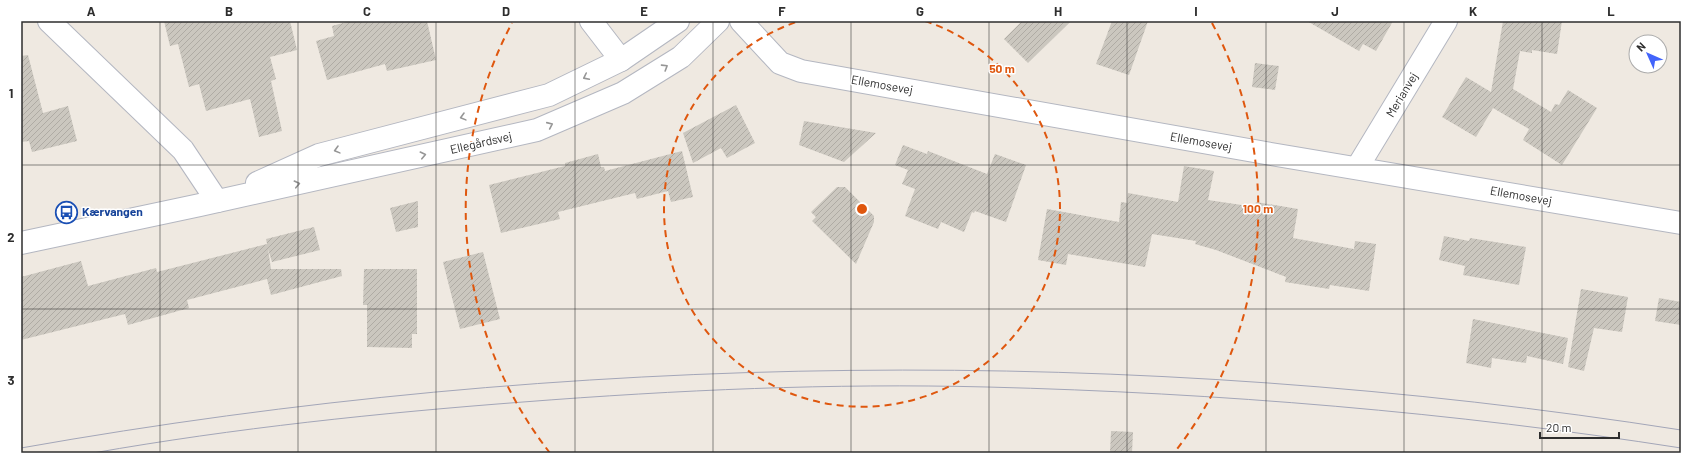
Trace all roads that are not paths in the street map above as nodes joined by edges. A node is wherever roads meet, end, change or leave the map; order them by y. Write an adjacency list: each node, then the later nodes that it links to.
1 (49, 21): 9 (street)
2 (592, 21): 7 (street)
3 (678, 21): 7 (street, Ellegårdsvej)
4 (718, 21): 9 (street, Ellegårdsvej, one-way to 4)
5 (741, 21): 8 (street, Ellemosevej)
6 (1446, 21): 8 (street, Merianvej)
7 (621, 60): 9 (street, Ellegårdsvej, one-way to 9)
8 (1357, 168): 10 (street, Ellemosevej)
9 (217, 201): 11 (street, Ellegårdsvej)
10 (1681, 223)
11 (21, 243)

